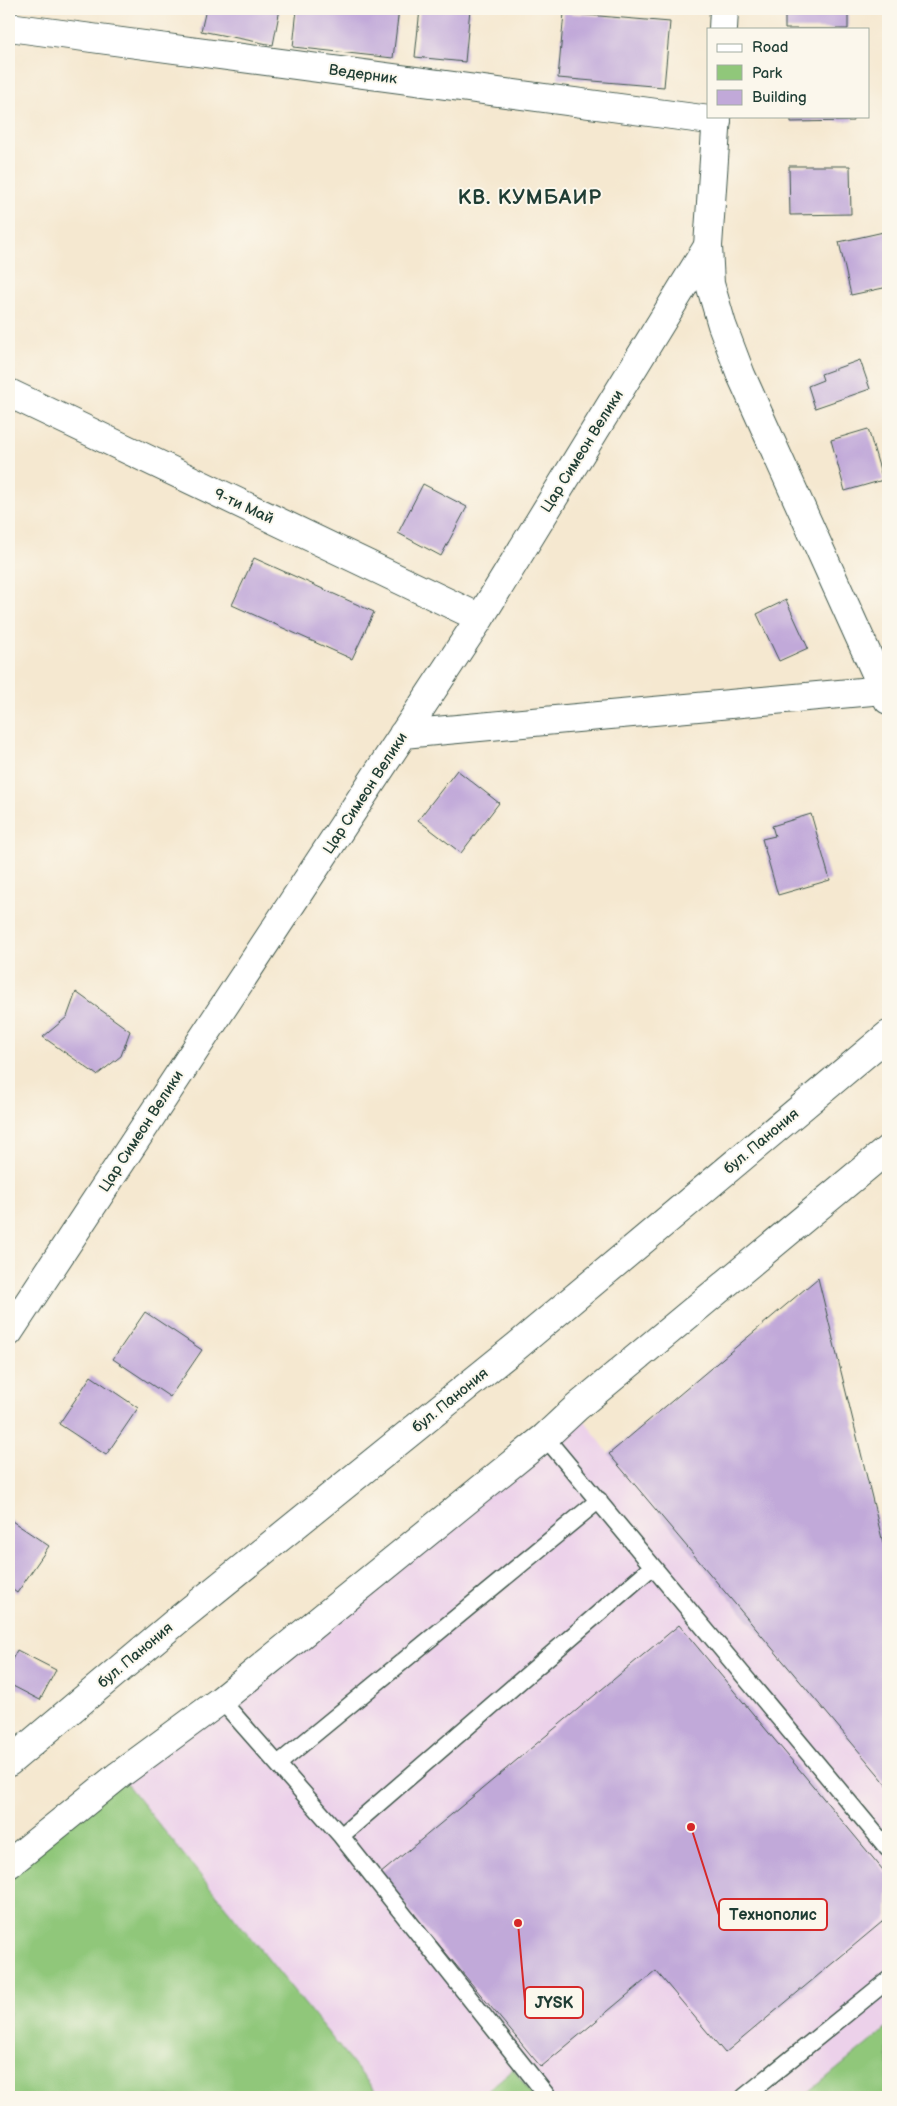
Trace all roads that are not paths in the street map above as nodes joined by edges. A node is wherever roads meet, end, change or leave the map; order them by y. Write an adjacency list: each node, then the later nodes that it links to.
1 (724, 9): 3 (street)
2 (9, 27): 4 (street, Ведерник)
3 (723, 28)
4 (707, 118)
5 (717, 119): 6 (street, Цар Симеон Велики)
6 (708, 246): 8 (street, Цар Симеон Велики); 9 (street, Цар Симеон Велики)
7 (9, 393): 8 (street, 9-ти Май)
8 (480, 618): 10 (street, Цар Симеон Велики)
9 (886, 695): 10 (street)
10 (403, 734): 13 (street, Цар Симеон Велики)
11 (888, 1035): 18 (street, бул. Панония)
12 (888, 1150): 14 (street)
13 (9, 1332)
14 (545, 1437): 15 (lane); 17 (street)
15 (599, 1500): 16 (lane); 19 (lane)
16 (652, 1567): 20 (lane); 21 (lane)
17 (221, 1700): 19 (lane); 22 (street)
18 (9, 1762)
19 (278, 1764): 20 (lane)
20 (340, 1836): 24 (lane)
21 (888, 1849)
22 (9, 1864)
23 (888, 1980): 25 (lane)
24 (548, 2097)
25 (744, 2097)

